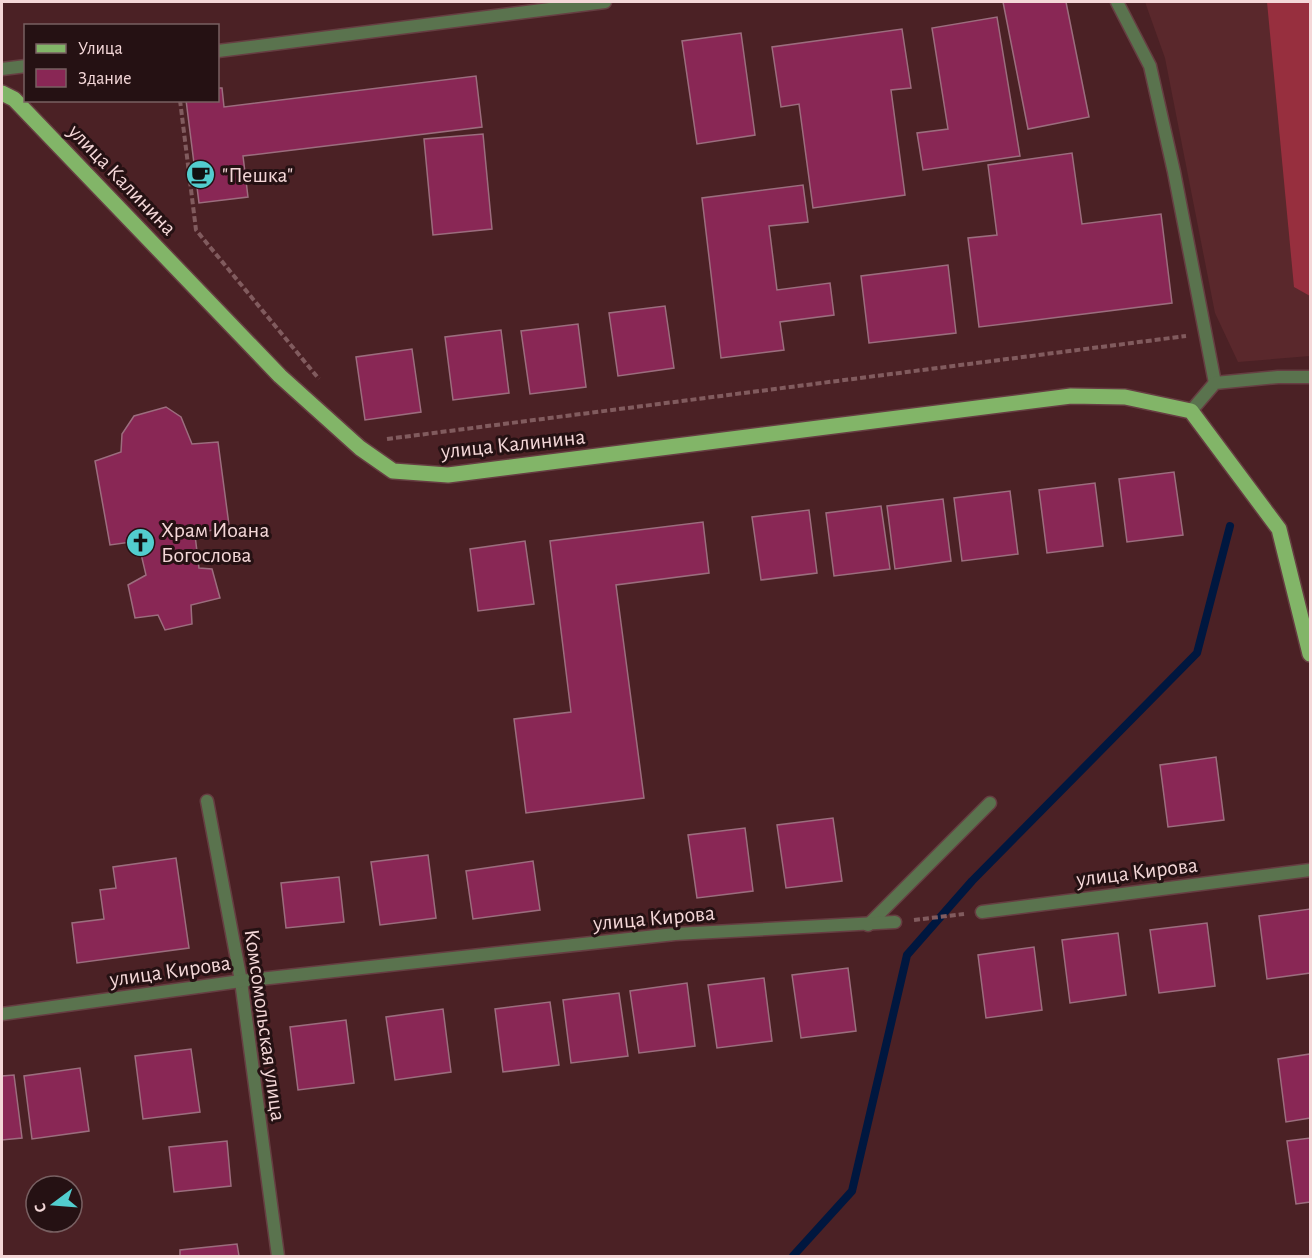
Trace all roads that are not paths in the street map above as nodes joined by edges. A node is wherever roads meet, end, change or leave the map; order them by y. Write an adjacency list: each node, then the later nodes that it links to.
1 (605, 2): 3 (street)
2 (1117, 2): 8 (street)
3 (219, 51)
4 (24, 66): 5 (street)
5 (2, 69)
6 (2, 93): 9 (main road, улица Калинина)
7 (1311, 378): 8 (street)
8 (1215, 383): 9 (street)
9 (1191, 411): 10 (main road)
10 (1311, 654)
11 (207, 801): 17 (street, Комсомольская улица)
12 (990, 803): 16 (street)
13 (1311, 870): 14 (street, улица Кирова)
14 (982, 912)
15 (895, 922): 16 (street, улица Кирова)
16 (868, 925): 17 (street, улица Кирова)
17 (241, 981): 18 (street, улица Кирова); 19 (street, Комсомольская улица)
18 (2, 1014)
19 (278, 1257)

